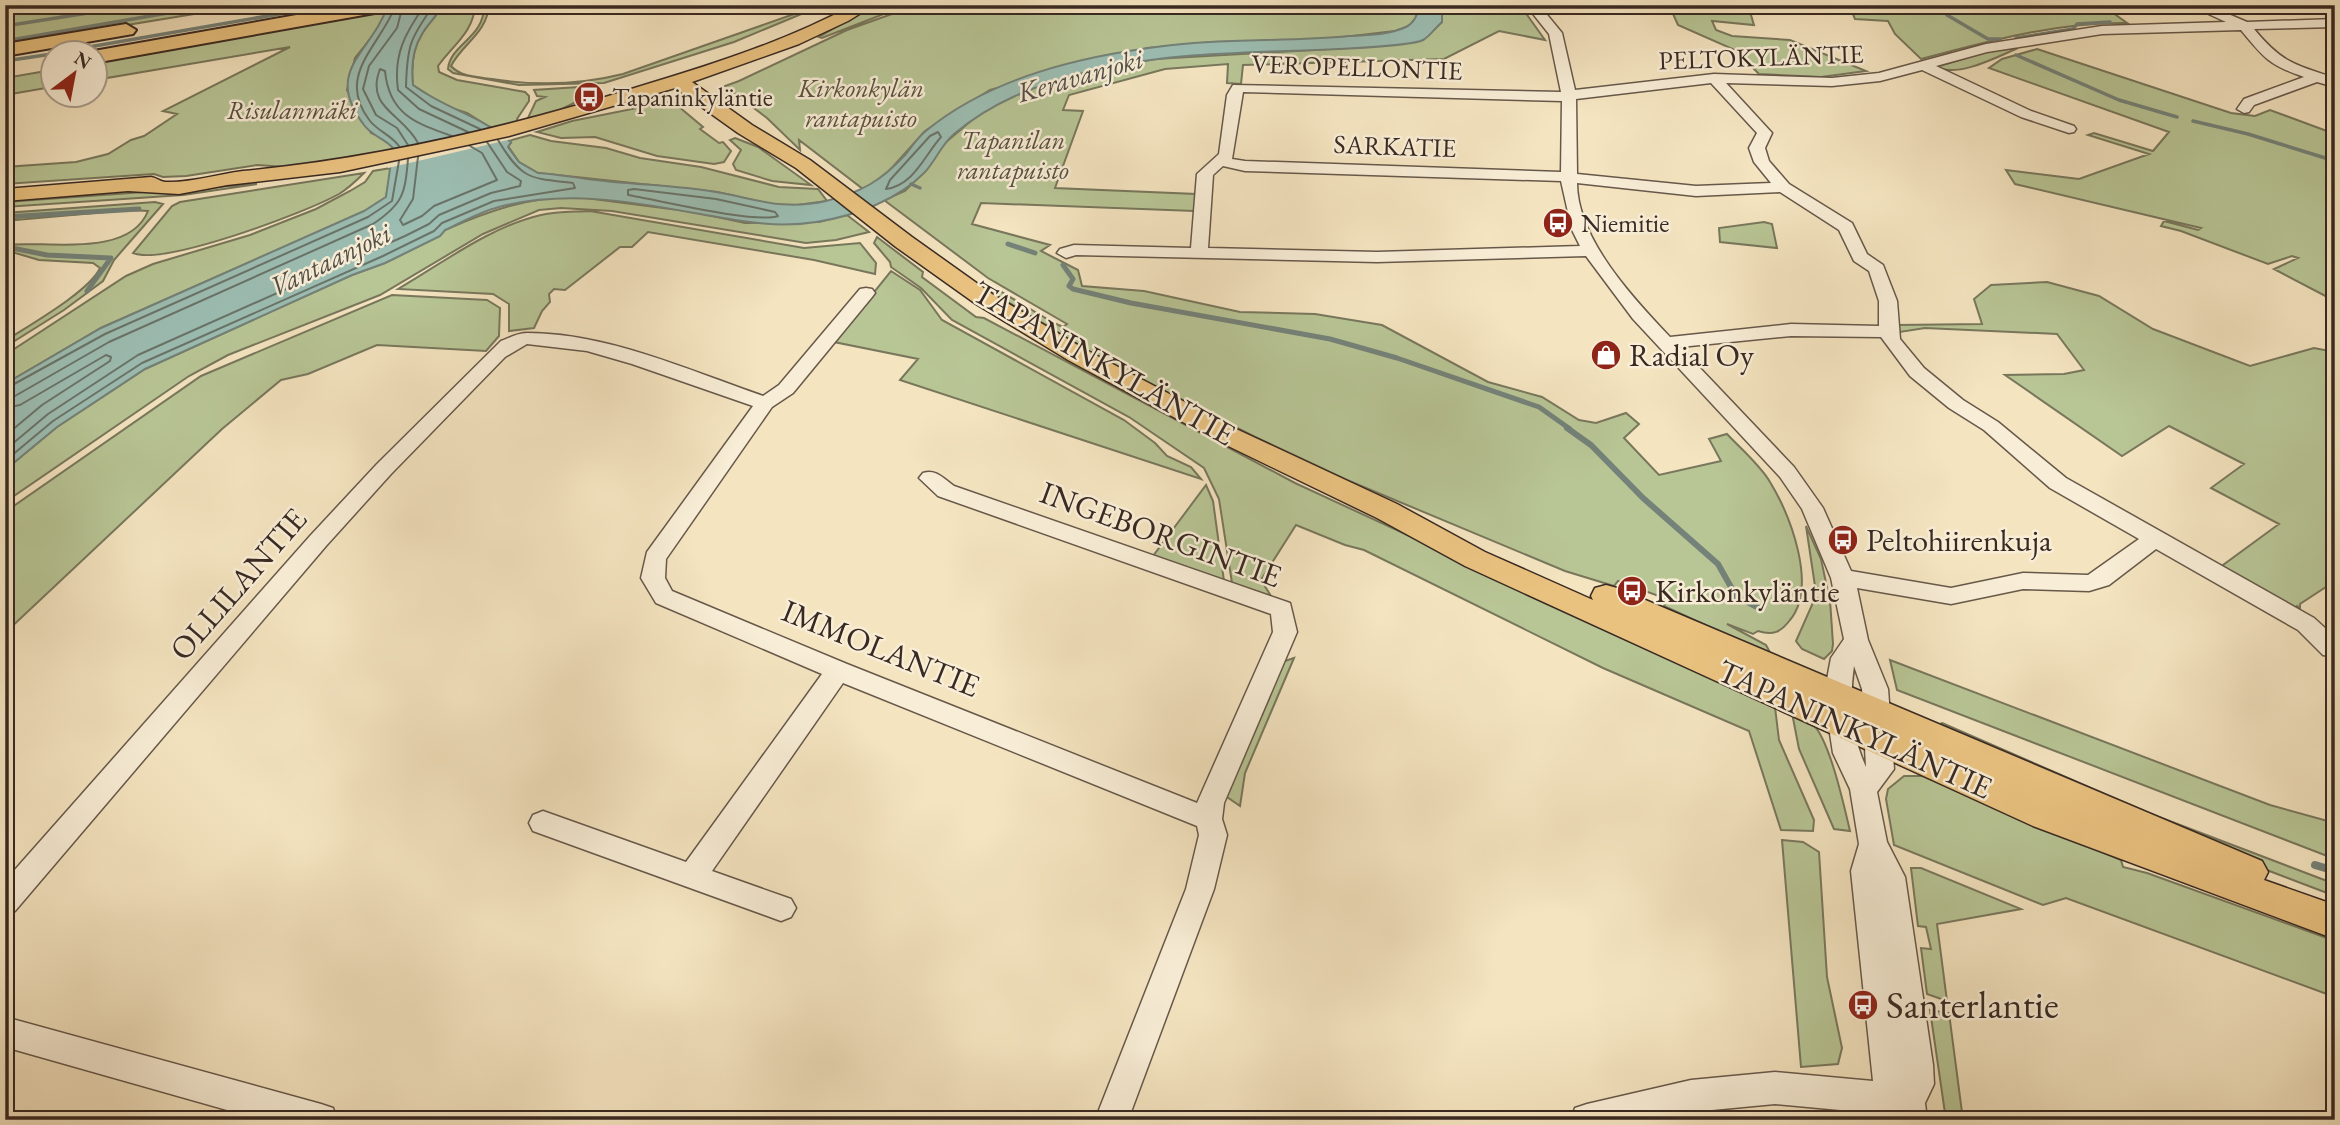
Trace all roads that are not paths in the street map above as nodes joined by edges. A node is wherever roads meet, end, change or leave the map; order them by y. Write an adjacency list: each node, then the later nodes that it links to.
1 (386, 5): 10 (highway)
2 (844, 5): 12 (main road)
3 (866, 5): 12 (main road)
4 (1532, 5): 16 (street)
5 (2195, 5): 7 (street)
6 (2335, 23): 7 (street, PELTOKYLÄNTIE)
7 (2244, 25): 11 (street, PELTOKYLÄNTIE); 13 (street)
8 (140, 28): 9 (highway)
9 (5, 50)
10 (108, 55)
11 (1923, 65): 14 (street, PELTOKYLÄNTIE); 18 (street)
12 (684, 75): 22 (main road); 36 (main road, TAPANINKYLÄNTIE)
13 (2317, 77): 15 (street); 17 (street)
14 (1714, 78): 16 (street, PELTOKYLÄNTIE); 21 (street)
15 (2335, 83)
16 (1569, 95): 19 (street, VEROPELLONTIE); 20 (street)
17 (2244, 109)
18 (2069, 129)
19 (1221, 161): 20 (street, SARKATIE); 25 (street, VEROPELLONTIE)
20 (1568, 176): 21 (street, SARKATIE); 23 (street)
21 (1783, 187): 27 (street)
22 (5, 195)
23 (1591, 251): 25 (street); 28 (street)
24 (1066, 253): 25 (street)
25 (1199, 254)
26 (866, 293): 29 (street, IMMOLANTIE)
27 (1888, 332): 28 (street); 31 (street)
28 (1665, 343): 32 (street)
29 (765, 402): 35 (street, IMMOLANTIE); 43 (street, OLLILANTIE)
30 (930, 478): 39 (street, INGEBORGINTIE)
31 (2155, 538): 32 (street); 34 (street)
32 (1843, 578): 33 (street)
33 (1856, 640): 36 (street); 37 (street)
34 (2332, 649)
35 (838, 671): 39 (street, IMMOLANTIE); 42 (street)
36 (1839, 709): 37 (main road, TAPANINKYLÄNTIE); 38 (street)
37 (1880, 727): 38 (street); 44 (main road, TAPANINKYLÄNTIE); 46 (main road, TAPANINKYLÄNTIE)
38 (1863, 789): 41 (street)
39 (1208, 819): 50 (street)
40 (543, 823): 42 (street)
41 (1873, 844): 48 (street)
42 (691, 877): 45 (street)
43 (5, 902)
44 (2335, 905)
45 (781, 908)
46 (2335, 922)
47 (5, 1032): 49 (street)
48 (1910, 1110): 51 (street)
49 (321, 1120)
50 (1111, 1120)
51 (1587, 1120)

